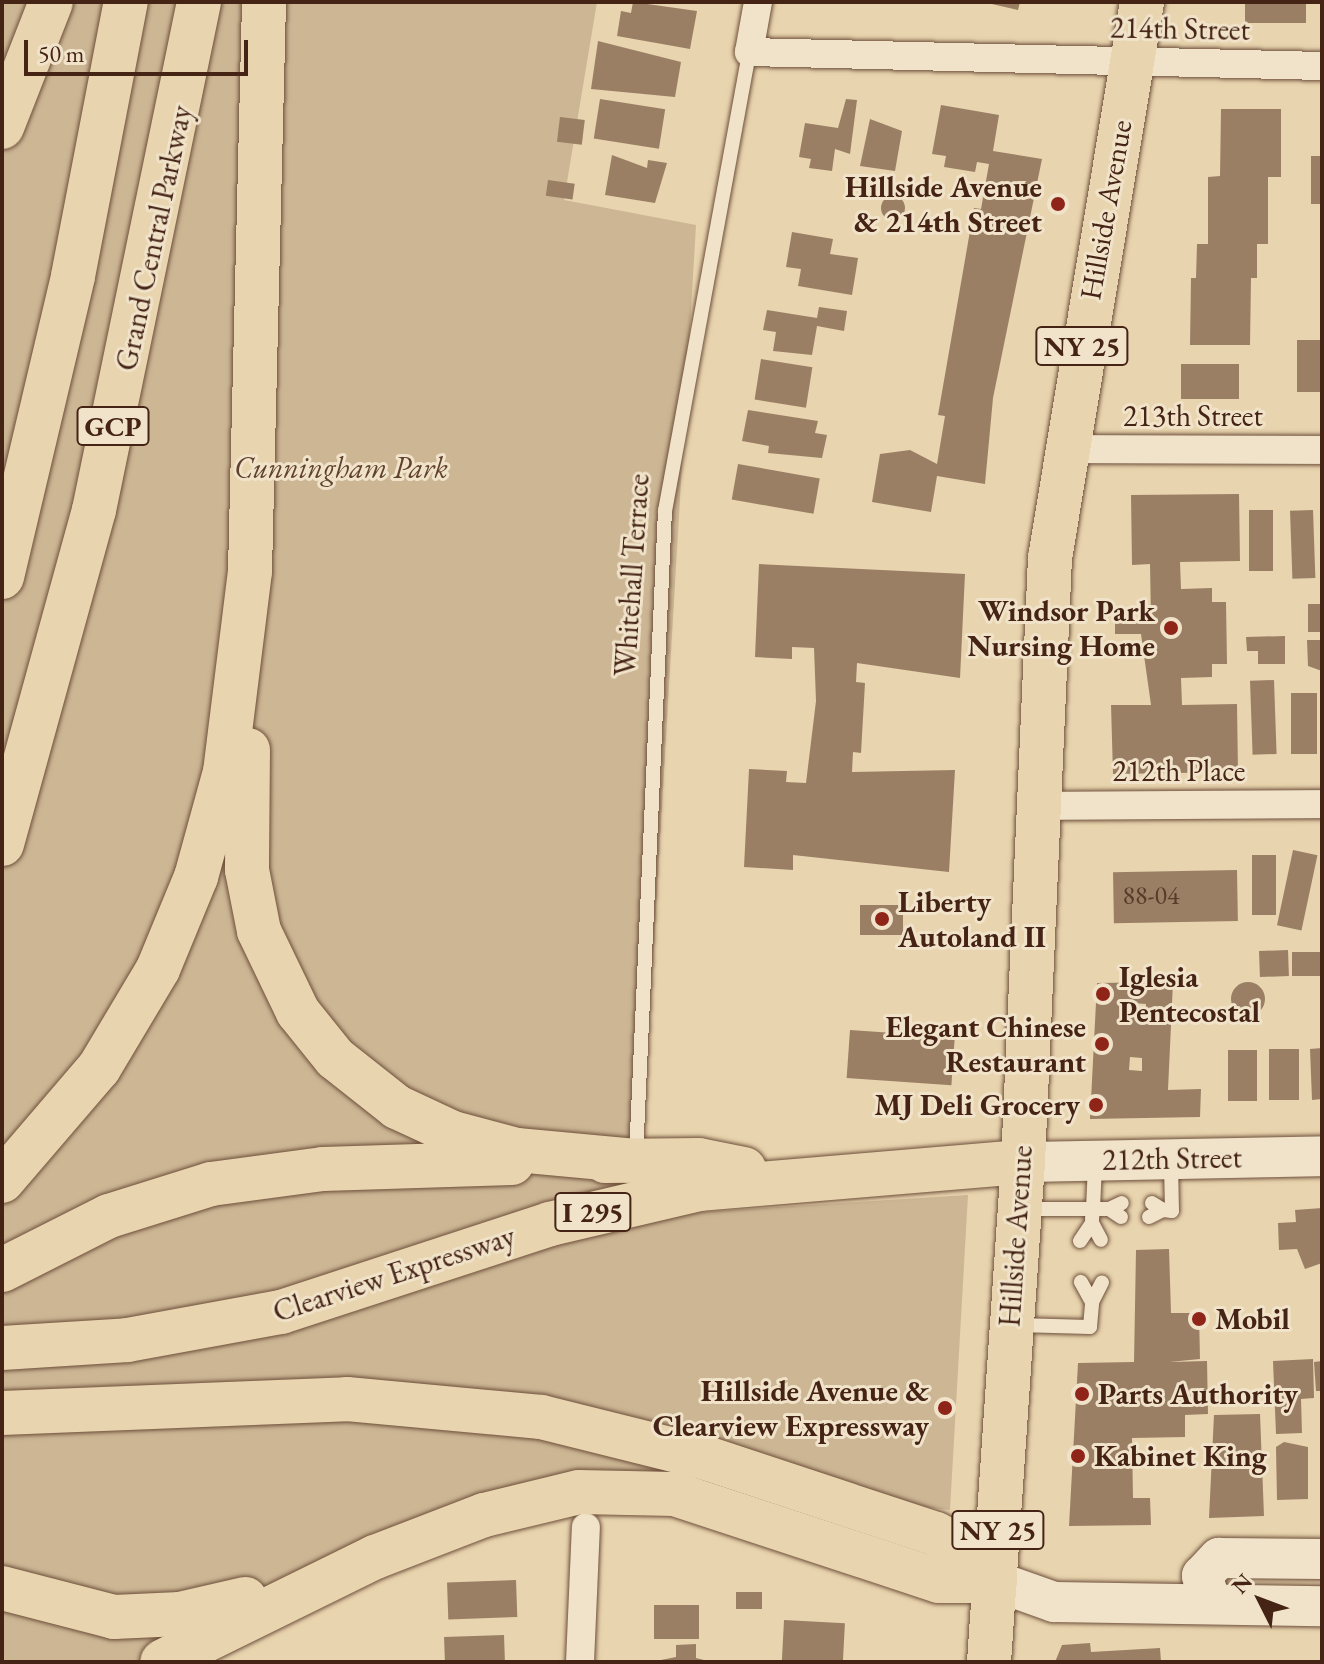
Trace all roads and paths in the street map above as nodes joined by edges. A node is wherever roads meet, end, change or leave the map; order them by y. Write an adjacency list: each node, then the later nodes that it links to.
1 (51, 2): 10 (main road)
2 (126, 2): 14 (main road, GCP)
3 (199, 2): 17 (main road, Grand Central Parkway / GCP)
4 (264, 2): 13 (main road)
5 (758, 2): 7 (street, Whitehall Terrace)
6 (1142, 2): 8 (main road, Hillside Avenue / NY 25)
7 (749, 52): 8 (street, 214th Street); 21 (lane, Whitehall Terrace)
8 (1132, 61): 9 (street, 214th Street); 11 (main road, Hillside Avenue / NY 25)
9 (1322, 66)
10 (2, 127)
11 (1063, 449): 12 (street, 213th Street); 16 (main road, Hillside Avenue / NY 25)
12 (1322, 450)
13 (250, 571): 21 (main road); 24 (main road)
14 (2, 577)
15 (1322, 804): 16 (street, 212th Place)
16 (1036, 806): 22 (main road, Hillside Avenue / NY 25)
17 (2, 844)
18 (1322, 1156): 19 (main road, 212th Street)
19 (1171, 1159): 20 (main road, 212th Street); 27 (lane)
20 (1095, 1160): 22 (main road, 212th Street); 28 (lane)
21 (635, 1161): 23 (main road); 31 (main road)
22 (1023, 1162): 23 (main road, Clearview Expressway / I 295); 25 (main road, Hillside Avenue / NY 25)
23 (789, 1178): 36 (main road, Clearview Expressway / I 295)
24 (2, 1181)
25 (1018, 1209): 28 (lane); 35 (main road, Hillside Avenue / NY 25)
26 (1117, 1209): 28 (lane)
27 (1155, 1210)
28 (1092, 1216): 29 (lane); 30 (lane)
29 (1101, 1240)
30 (1080, 1241)
31 (2, 1270)
32 (1081, 1282): 34 (lane)
33 (1102, 1282): 34 (lane)
34 (1092, 1302): 35 (lane)
35 (1009, 1325): 41 (main road, Hillside Avenue / NY 25)
36 (2, 1348)
37 (2, 1413): 41 (main road)
38 (586, 1527): 46 (street)
39 (433, 1533): 41 (main road); 42 (main road); 45 (main road)
40 (1322, 1559): 43 (main road)
41 (995, 1581): 43 (main road); 47 (main road, Hillside Avenue / NY 25)
42 (2, 1588)
43 (1211, 1602): 44 (main road)
44 (1322, 1606)
45 (162, 1662)
46 (580, 1662)
47 (989, 1662)

